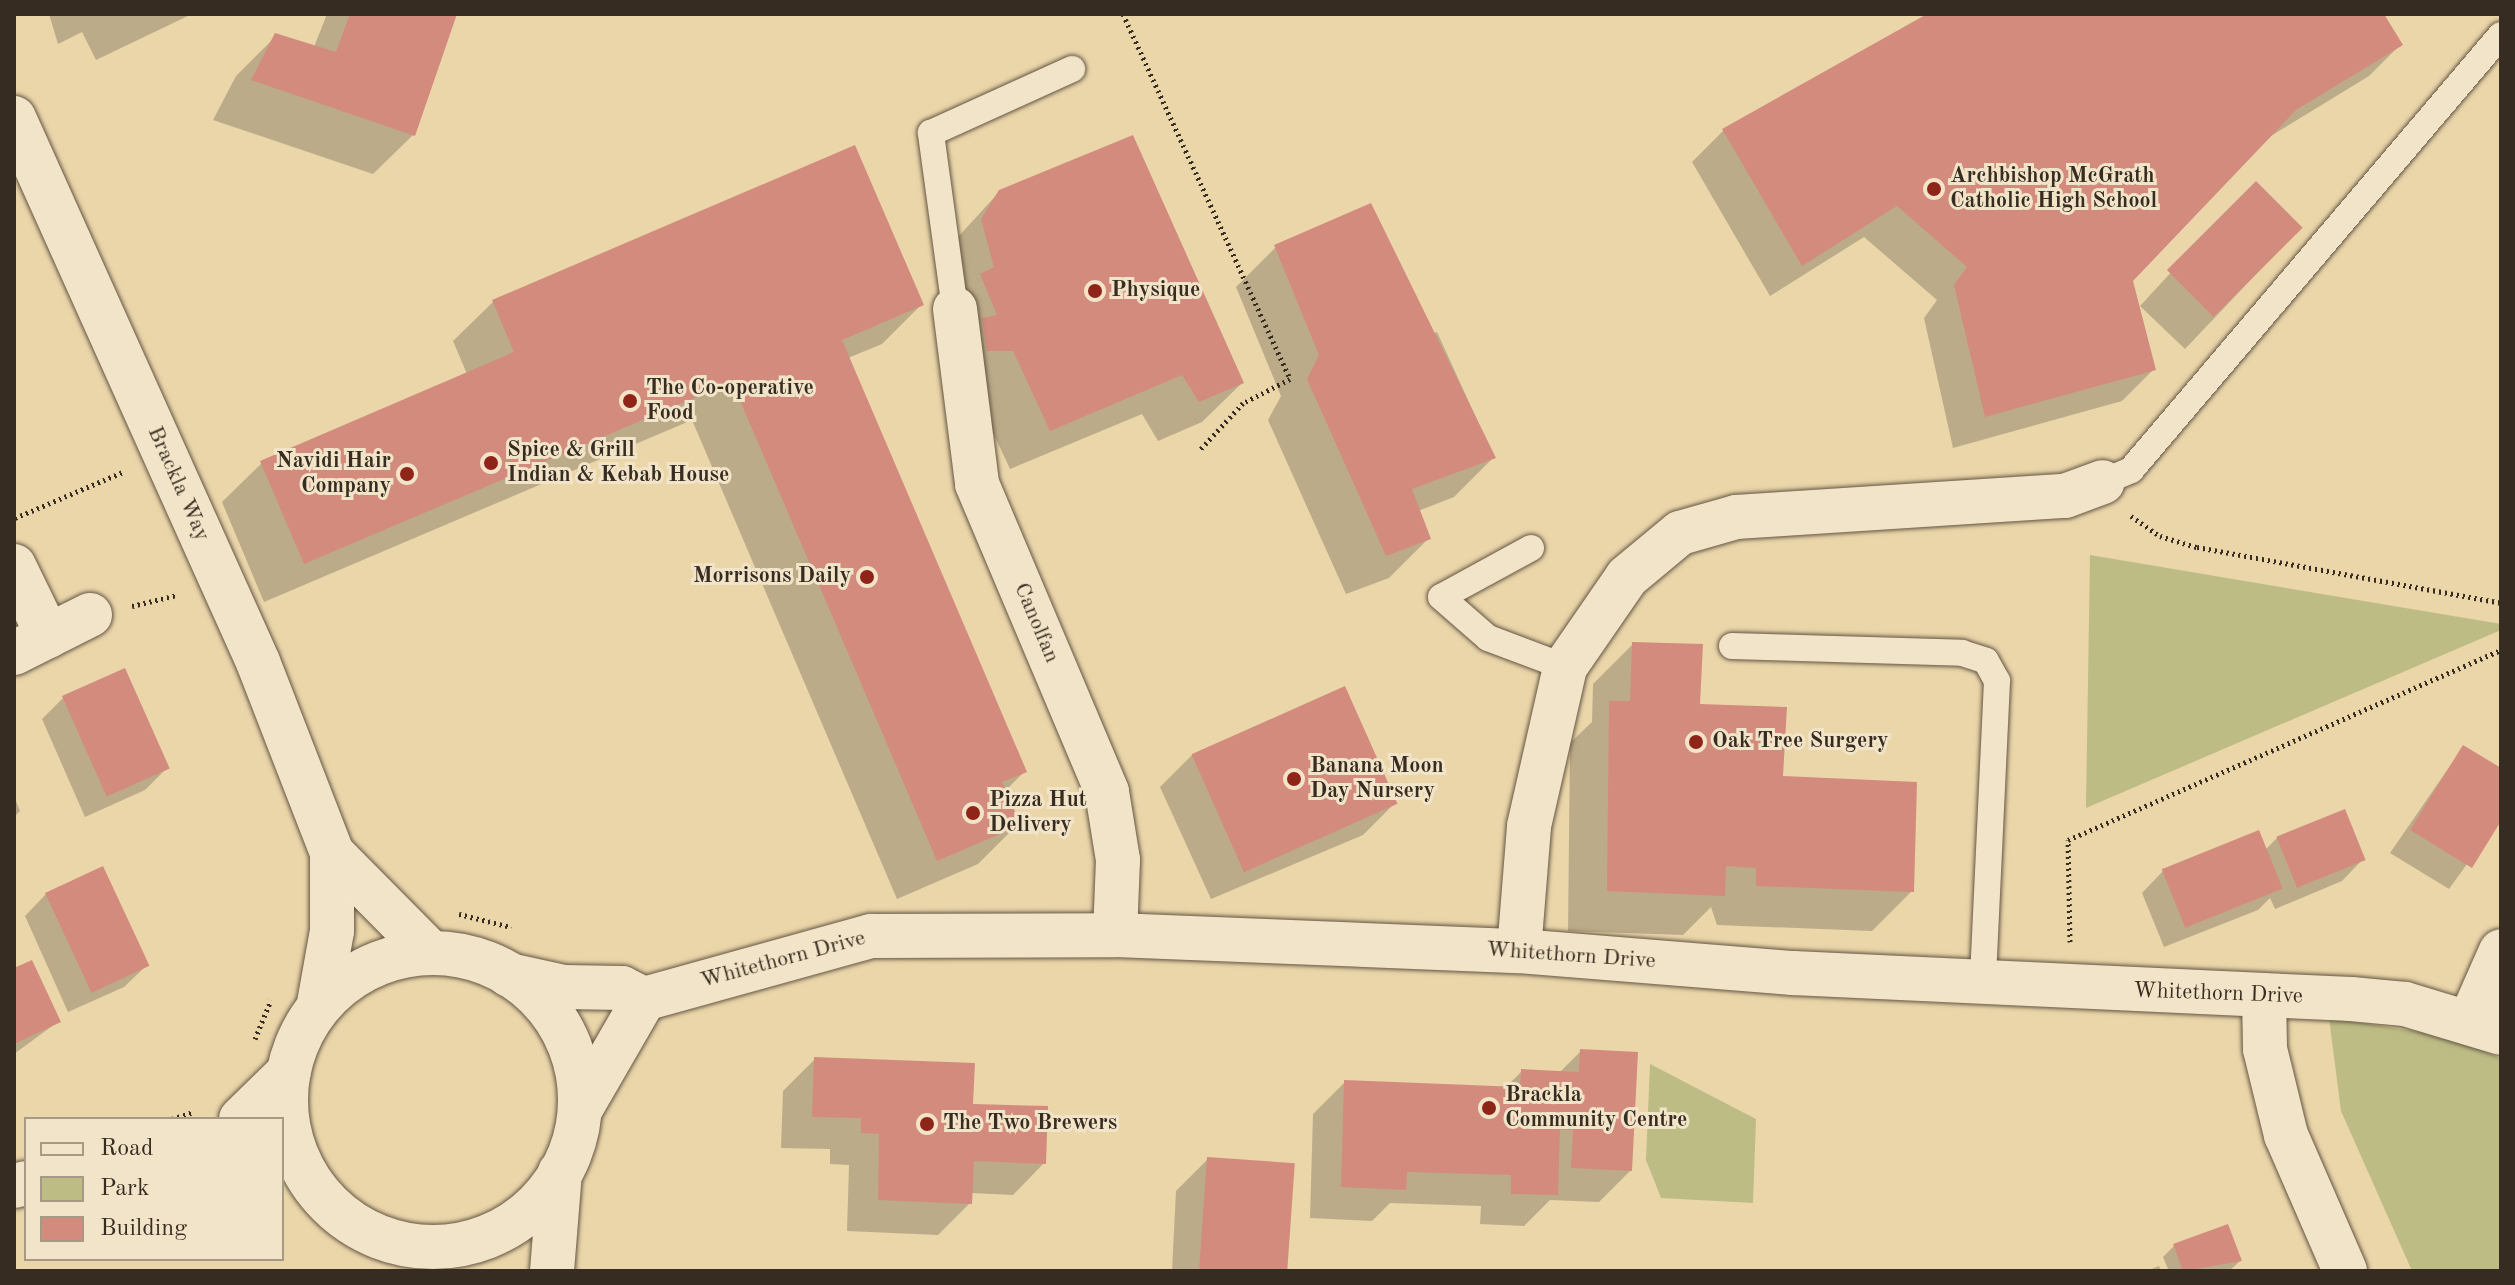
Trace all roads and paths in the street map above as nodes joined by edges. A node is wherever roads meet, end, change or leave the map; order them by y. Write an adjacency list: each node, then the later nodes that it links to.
1 (1123, 14): 6 (path)
2 (2501, 35): 8 (lane)
3 (1072, 69): 5 (lane)
4 (14, 118): 7 (street, Brackla Way)
5 (955, 309): 22 (street, Canolfan)
6 (1199, 451)
7 (165, 455): 9 (path); 19 (street, Brackla Way)
8 (2103, 482): 12 (path); 18 (street)
9 (14, 519)
10 (1531, 548): 18 (lane)
11 (14, 566): 15 (street)
12 (2501, 603)
13 (185, 609): 14 (path)
14 (90, 615): 15 (street)
15 (31, 645)
16 (1732, 646): 27 (lane)
17 (2501, 650): 29 (path)
18 (1565, 667): 24 (street)
19 (332, 853): 23 (street, Brackla Way); 32 (street, Brackla Way)
20 (447, 910): 21 (path)
21 (518, 930)
22 (1115, 935): 24 (street, Whitethorn Drive); 31 (street, Whitethorn Drive)
23 (429, 951): 26 (street); 32 (street)
24 (1519, 951): 27 (street, Whitethorn Drive)
25 (2501, 951): 33 (street)
26 (509, 975): 31 (street); 36 (street)
27 (1983, 983): 29 (street, Whitethorn Drive)
28 (276, 987): 34 (path)
29 (2071, 988): 30 (street, Whitethorn Drive)
30 (2264, 995): 33 (street, Whitethorn Drive); 44 (street)
31 (644, 999): 36 (street)
32 (319, 1003): 35 (street)
33 (2486, 1026)
34 (253, 1045)
35 (289, 1072): 37 (street); 40 (street)
36 (580, 1110): 39 (street)
37 (221, 1114): 38 (path)
38 (192, 1117)
39 (560, 1172): 41 (street); 43 (street)
40 (299, 1184): 41 (street)
41 (454, 1247): 42 (street)
42 (492, 1271)
43 (552, 1271)
44 (2345, 1271)

